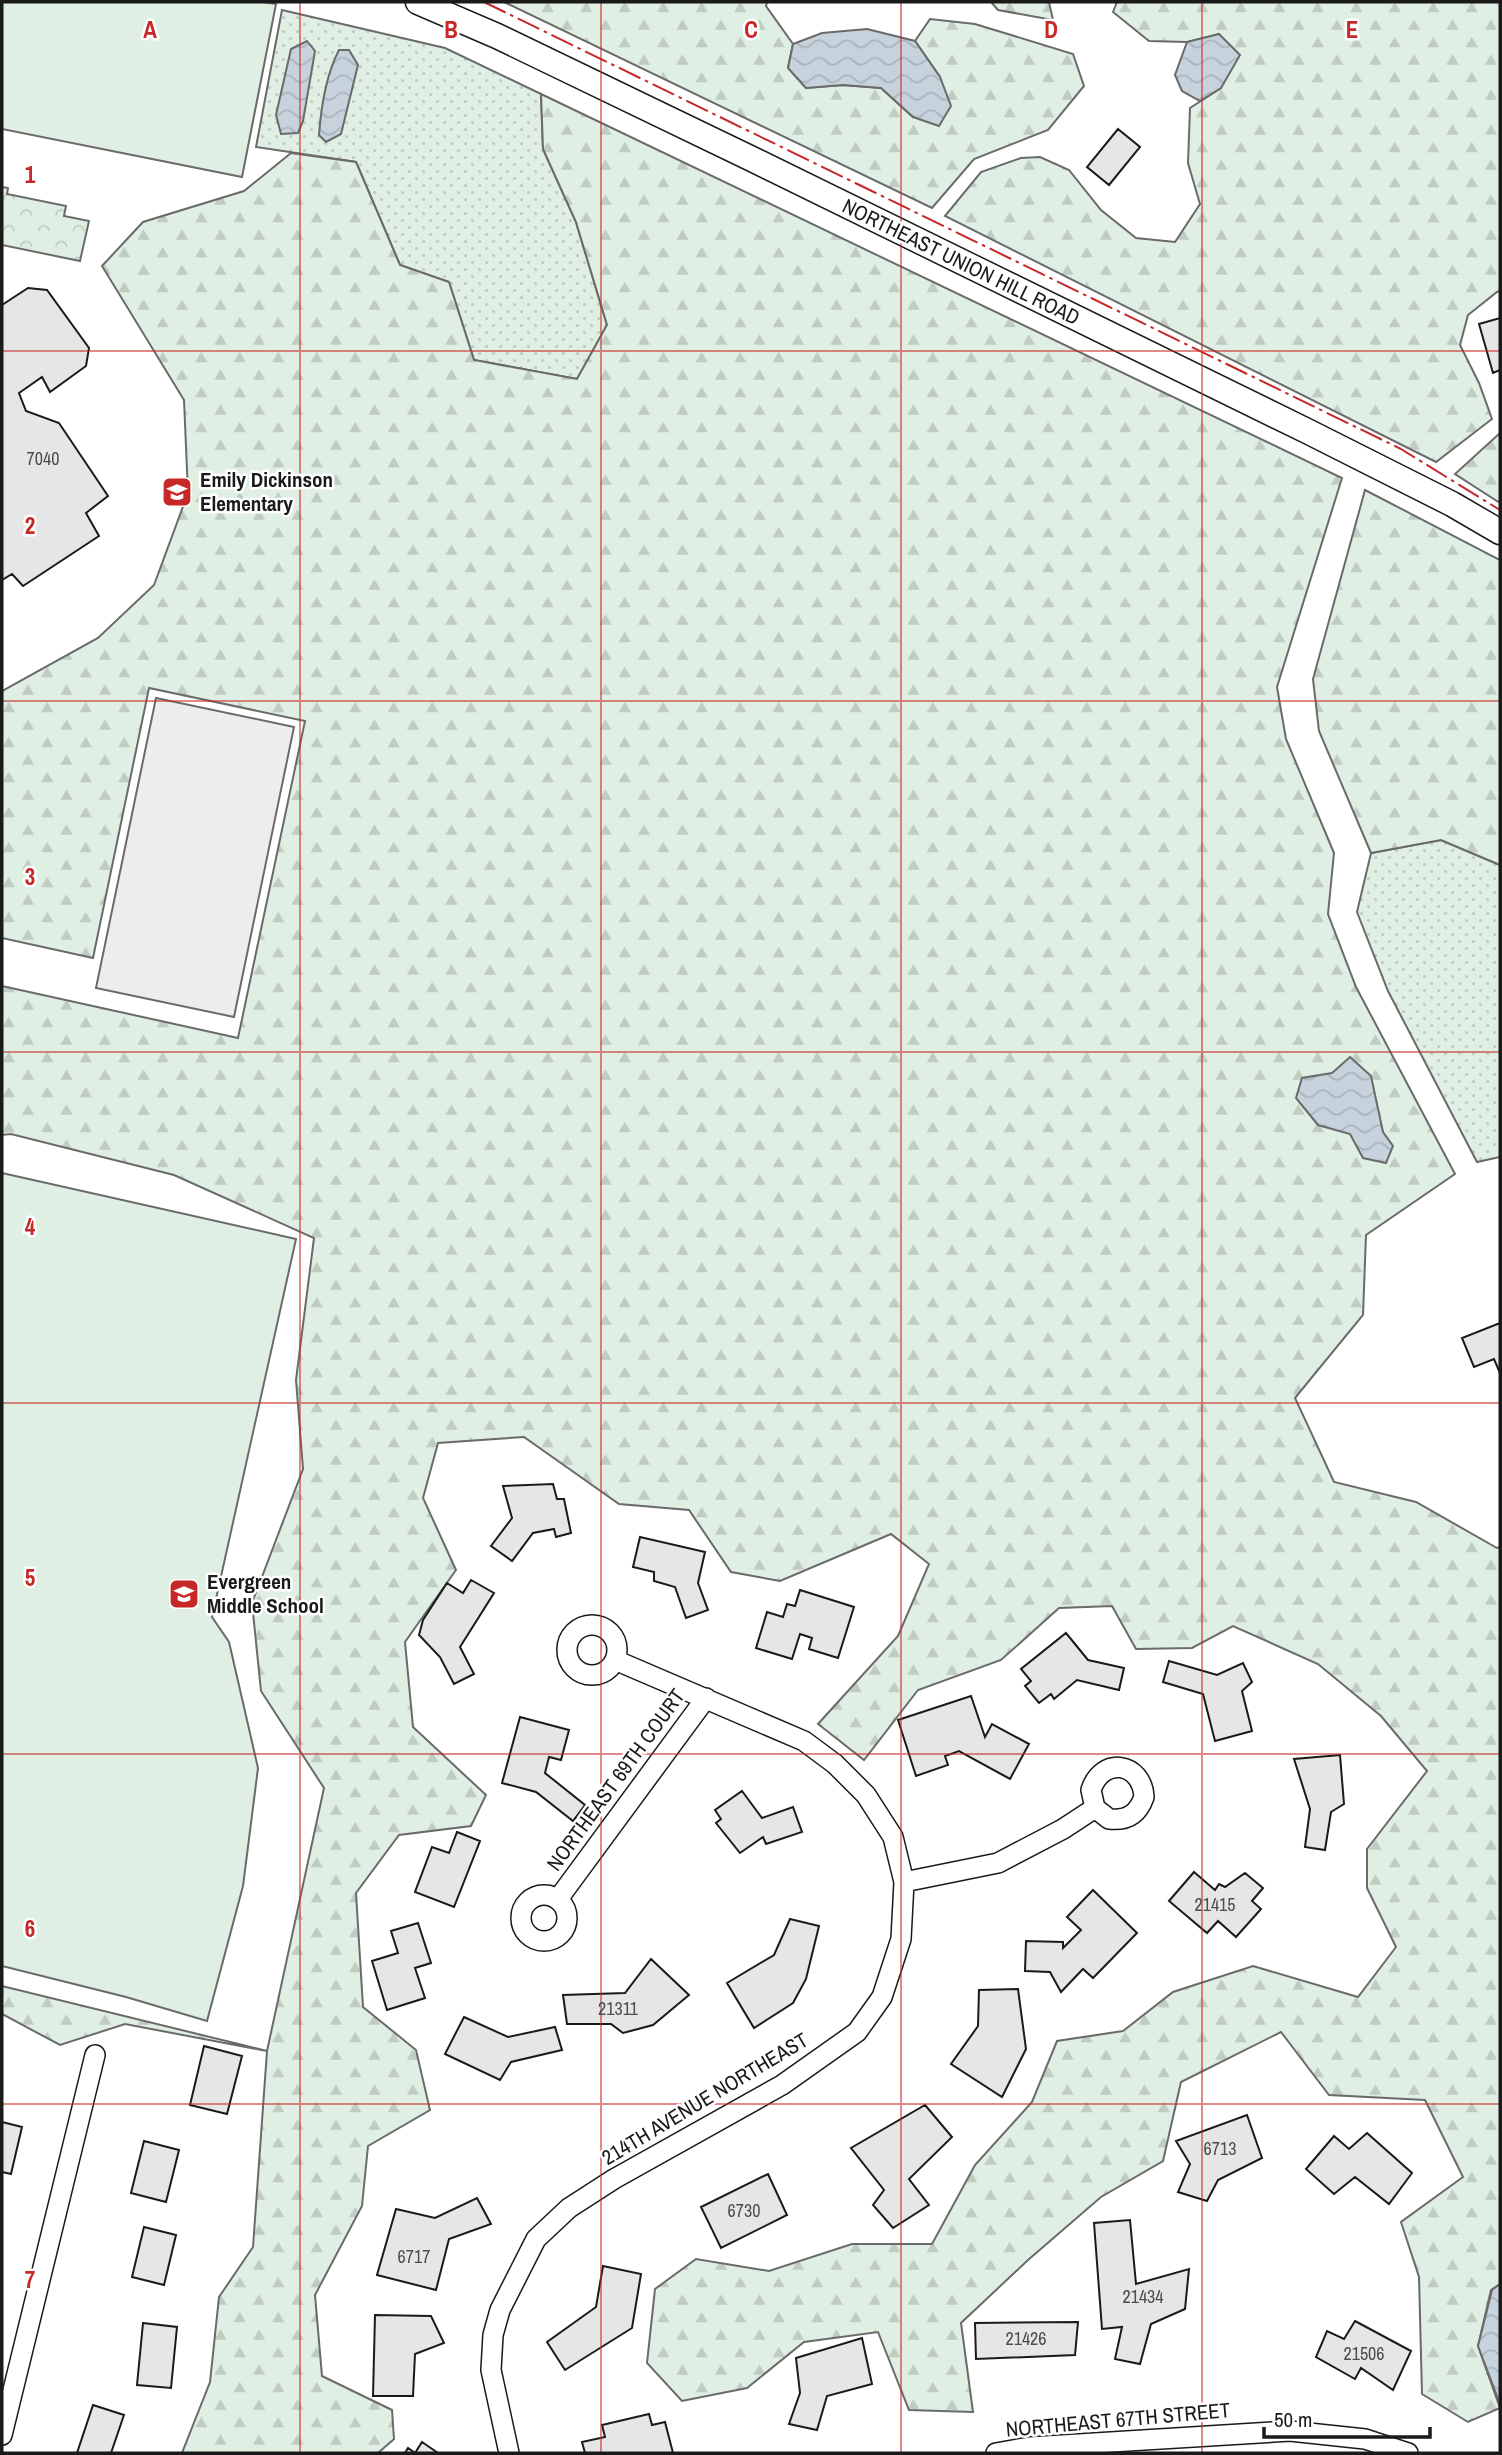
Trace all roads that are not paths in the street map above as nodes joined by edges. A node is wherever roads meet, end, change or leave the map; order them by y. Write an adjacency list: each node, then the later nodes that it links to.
1 (418, 2): 2 (street, NORTHEAST UNION HILL ROAD)
2 (1500, 532)
3 (615, 1660): 4 (street, NORTHEAST 69TH COURT)
4 (706, 1698): 6 (street, 214TH AVENUE NORTHEAST); 7 (street, NORTHEAST 69TH COURT)
5 (1095, 1808): 6 (street)
6 (904, 1882): 10 (street, 214TH AVENUE NORTHEAST)
7 (558, 1899)
8 (94, 2055): 9 (street)
9 (2, 2435)
10 (509, 2453)
11 (996, 2453): 12 (street, NORTHEAST 67TH STREET)
12 (1408, 2453)

